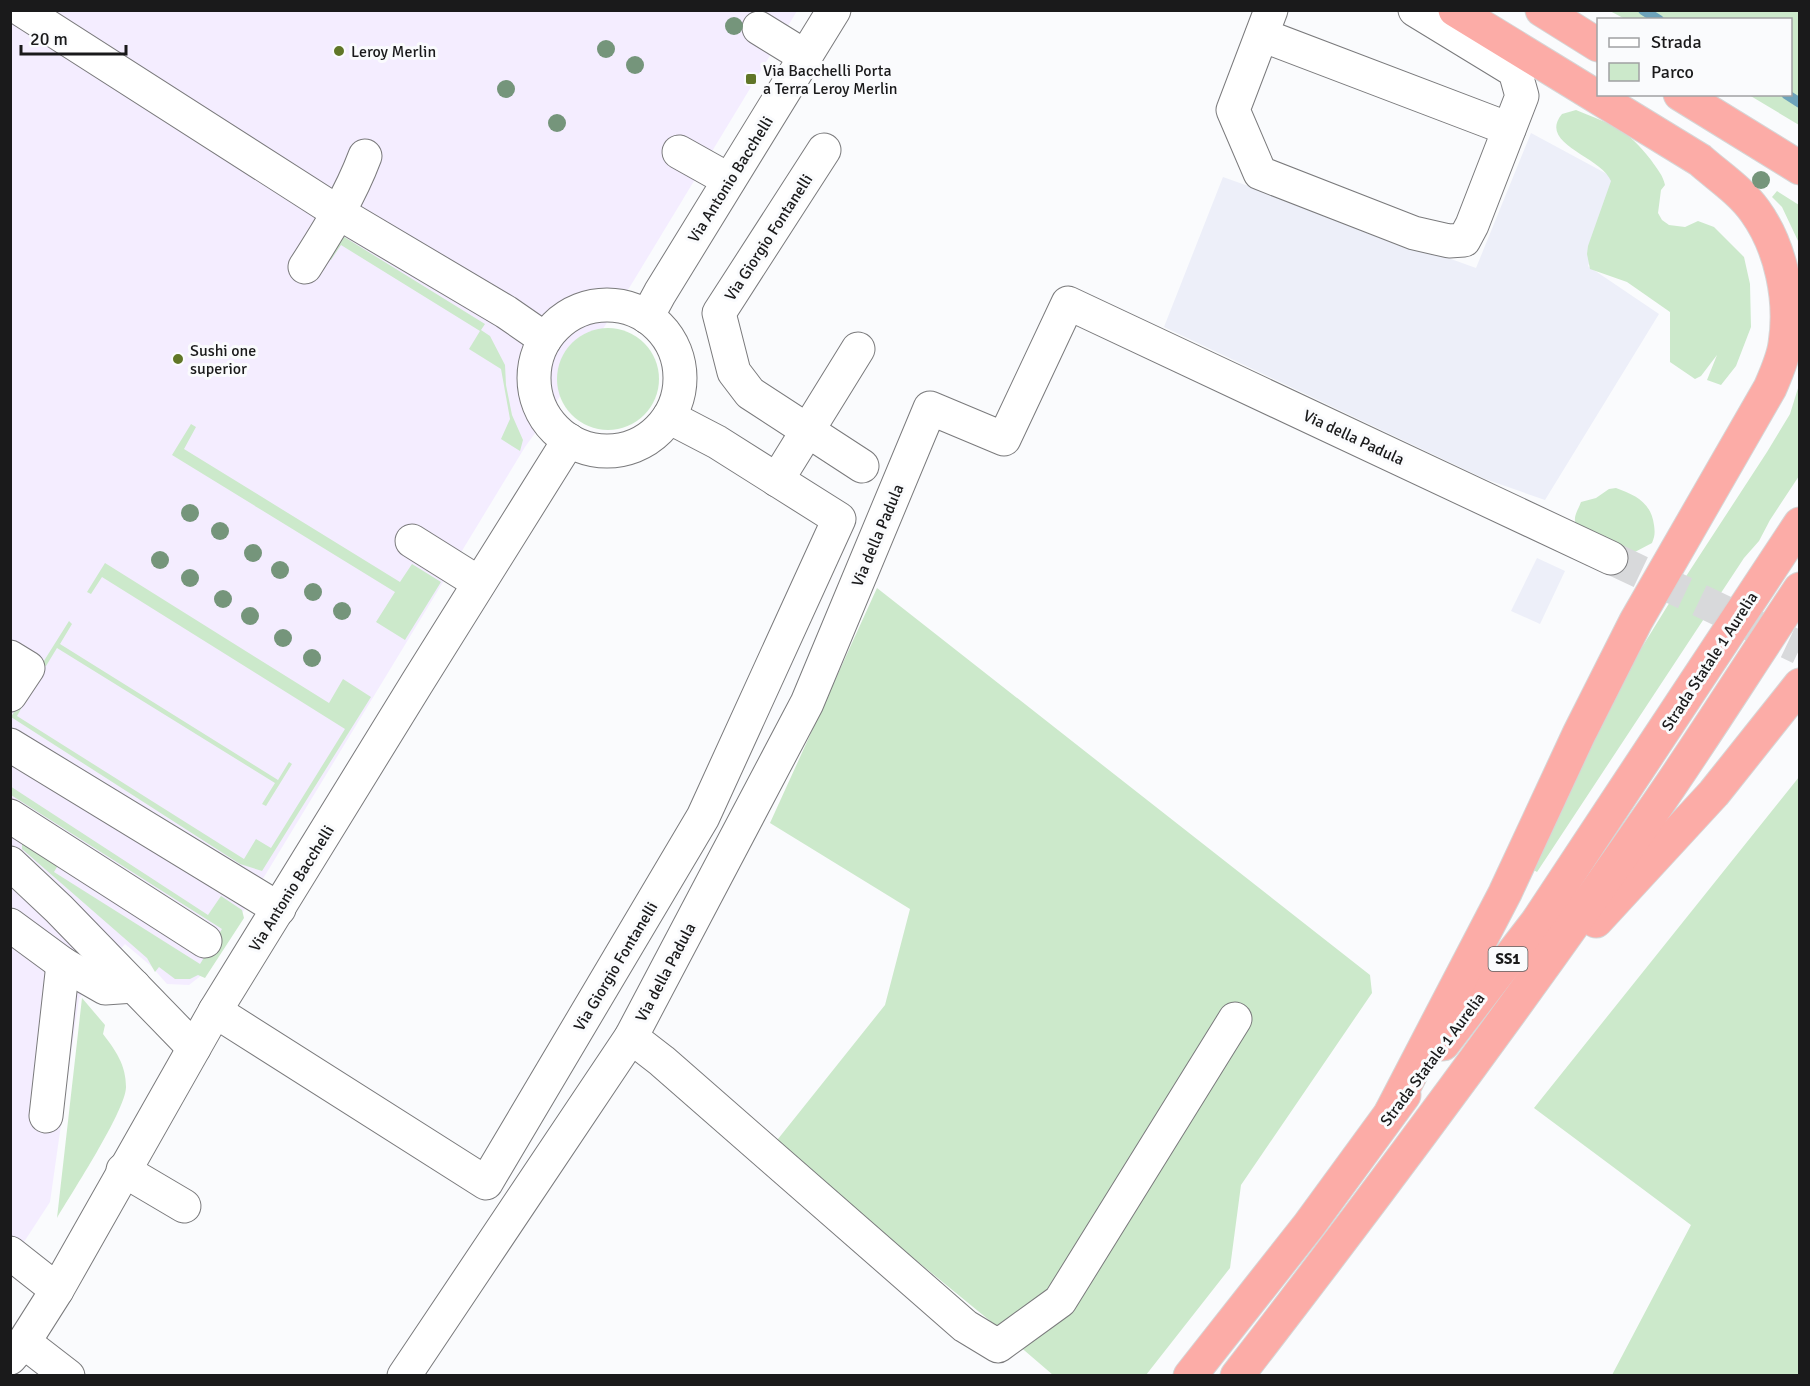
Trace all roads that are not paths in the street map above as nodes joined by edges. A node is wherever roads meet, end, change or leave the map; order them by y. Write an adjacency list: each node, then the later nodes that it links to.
1 (22, 10): 17 (street)
2 (834, 10): 9 (street, Via Antonio Bacchelli)
3 (1415, 10): 11 (street)
4 (1455, 10): 48 (highway)
5 (1542, 10): 8 (highway)
6 (1266, 23): 11 (street); 11 (street)
7 (759, 28): 9 (street)
8 (1597, 44)
9 (806, 57): 16 (street, Via Antonio Bacchelli)
10 (1683, 96): 15 (highway)
11 (1509, 129)
12 (824, 150): 23 (street, Via Giorgio Fontanelli)
13 (679, 152): 16 (street)
14 (365, 156): 17 (street)
15 (1800, 168)
16 (729, 180): 19 (street, Via Antonio Bacchelli)
17 (339, 213): 18 (street); 20 (street)
18 (305, 267)
19 (647, 317): 20 (street); 22 (street)
20 (545, 339): 24 (street)
21 (858, 349): 23 (street)
22 (669, 417): 24 (street); 26 (street, Via Giorgio Fontanelli)
23 (808, 432): 25 (street, Via Giorgio Fontanelli); 26 (street)
24 (569, 440): 30 (street, Via Antonio Bacchelli)
25 (862, 466)
26 (777, 480): 43 (street, Via Giorgio Fontanelli)
27 (1800, 524): 48 (highway, Strada Statale 1 Aurelia / SS1)
28 (412, 541): 30 (street)
29 (1611, 558): 46 (street, Via della Padula)
30 (479, 583): 38 (street, Via Antonio Bacchelli)
31 (1800, 589): 44 (highway, SS1)
32 (10, 657): 34 (street)
33 (1800, 686): 44 (highway)
34 (10, 695)
35 (10, 745): 38 (street)
36 (10, 816): 40 (street)
37 (10, 863): 42 (street)
38 (279, 909): 43 (street, Via Antonio Bacchelli)
39 (10, 925): 41 (street)
40 (205, 941)
41 (63, 964): 42 (street); 49 (street)
42 (134, 986): 47 (street)
43 (215, 1011): 47 (street, Via Antonio Bacchelli)
44 (1510, 1014): 59 (highway, SS1)
45 (1235, 1019): 46 (street)
46 (630, 1037): 57 (street, Via della Padula)
47 (194, 1048): 50 (street, Via Antonio Bacchelli)
48 (1391, 1112): 58 (highway, Strada Statale 1 Aurelia / SS1)
49 (46, 1116)
50 (123, 1170): 51 (street); 53 (street, Via Antonio Bacchelli)
51 (184, 1206)
52 (10, 1253): 53 (street)
53 (57, 1290): 54 (street, Via Antonio Bacchelli)
54 (17, 1350): 55 (street); 56 (street)
55 (27, 1376)
56 (68, 1376)
57 (404, 1376)
58 (1190, 1376)
59 (1237, 1376)

